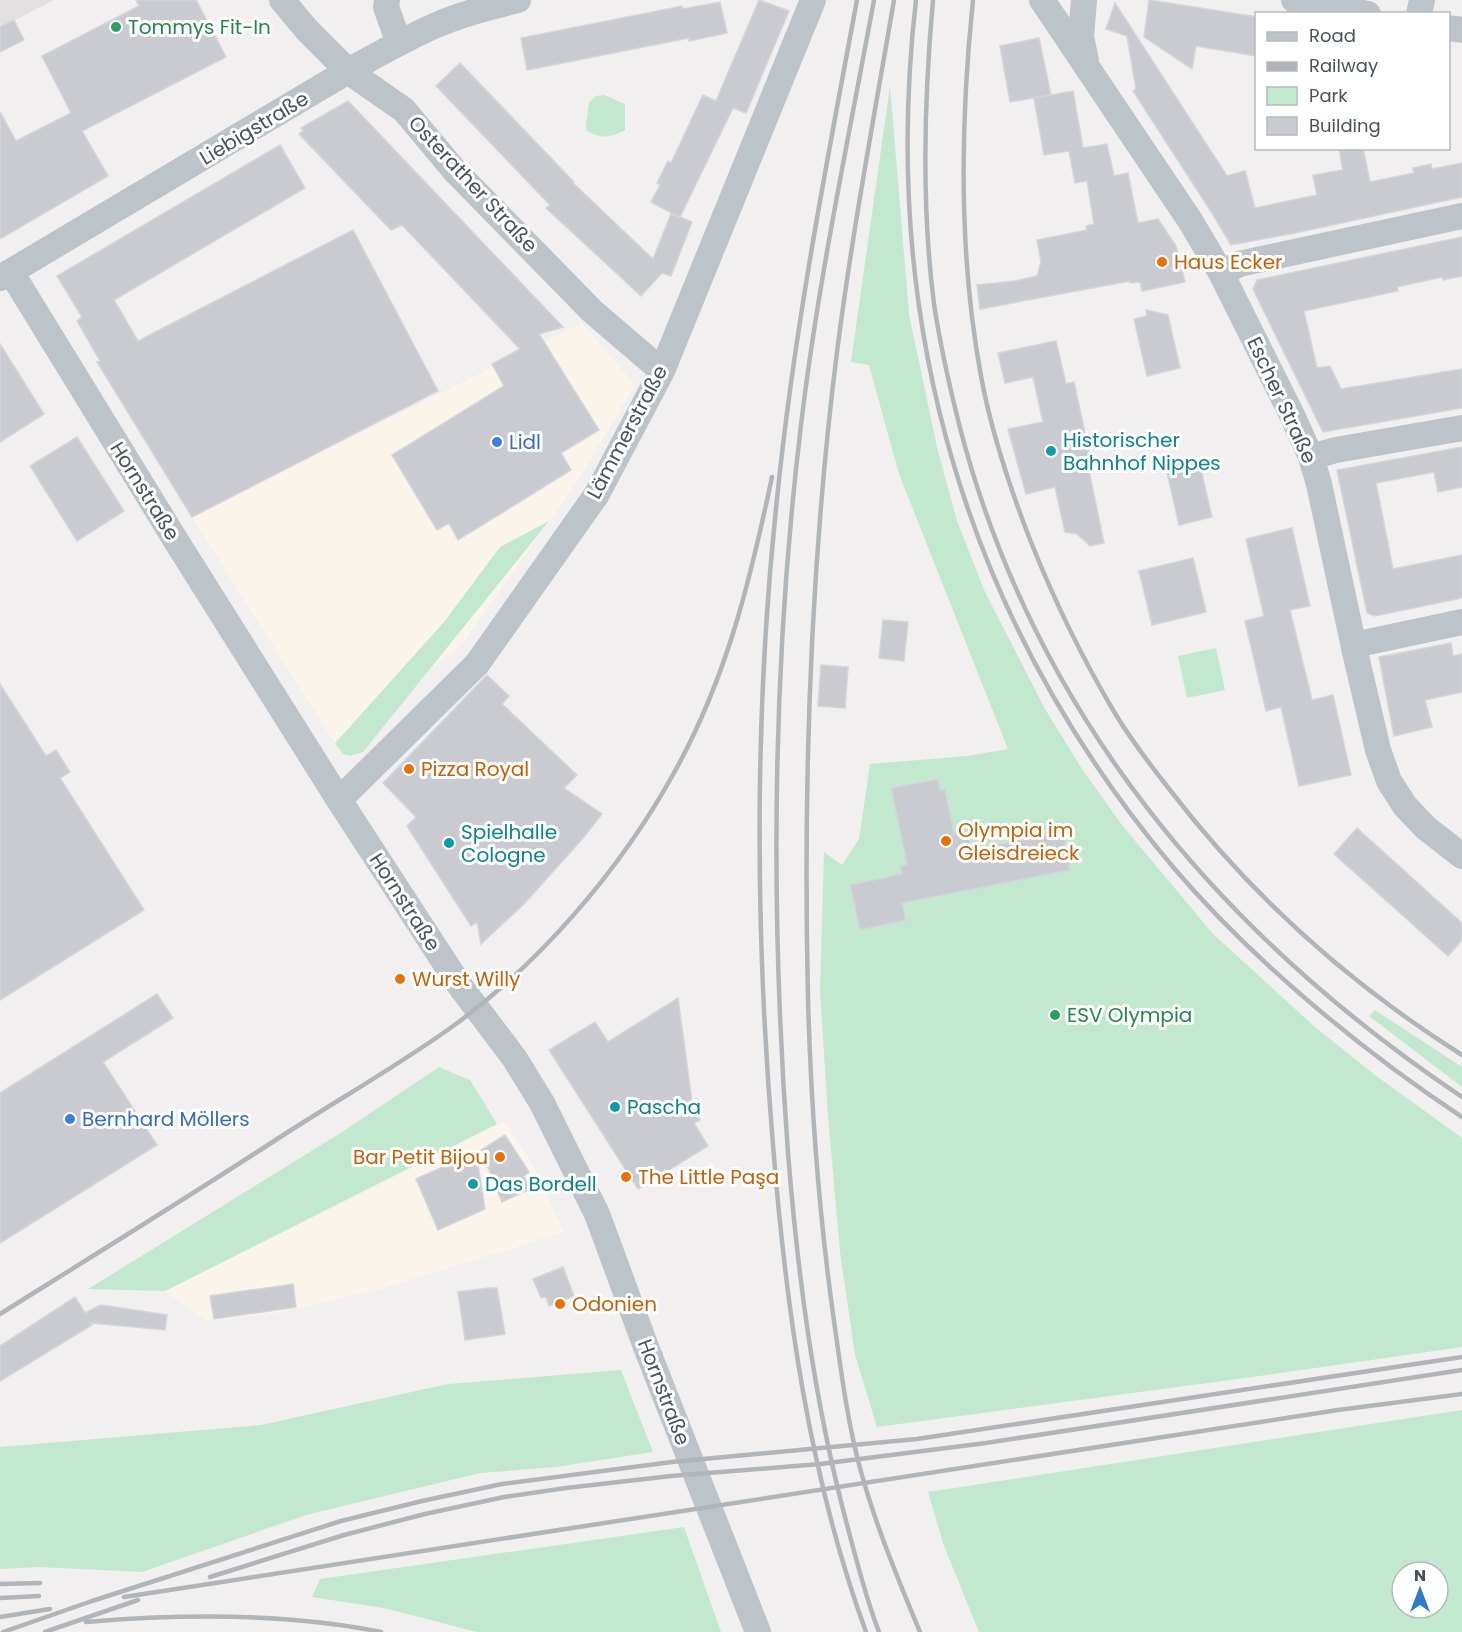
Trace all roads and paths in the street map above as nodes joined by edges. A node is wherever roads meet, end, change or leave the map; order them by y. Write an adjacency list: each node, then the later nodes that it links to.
1 (282, 0): 11 (street, Osterather Straße)
2 (387, 0): 9 (street)
3 (518, 0): 9 (street, Liebigstraße)
4 (813, 0): 15 (street, Lämmerstraße)
5 (1042, 0): 10 (street, Escher Straße)
6 (1084, 0): 10 (street)
7 (1294, 0): 8 (street)
8 (1357, 12)
9 (399, 43): 11 (street, Liebigstraße)
10 (1087, 68): 13 (street, Escher Straße)
11 (348, 71): 14 (street, Liebigstraße); 15 (street, Osterather Straße)
12 (1462, 216): 13 (street)
13 (1221, 273): 17 (street, Escher Straße)
14 (5, 275): 20 (street, Hornstraße)
15 (662, 371): 20 (street, Lämmerstraße)
16 (1462, 428): 17 (street)
17 (1311, 457): 19 (street, Escher Straße)
18 (1462, 622): 19 (street)
19 (1354, 645): 21 (street, Escher Straße)
20 (339, 800): 22 (street, Hornstraße)
21 (1462, 856)
22 (758, 1632)

